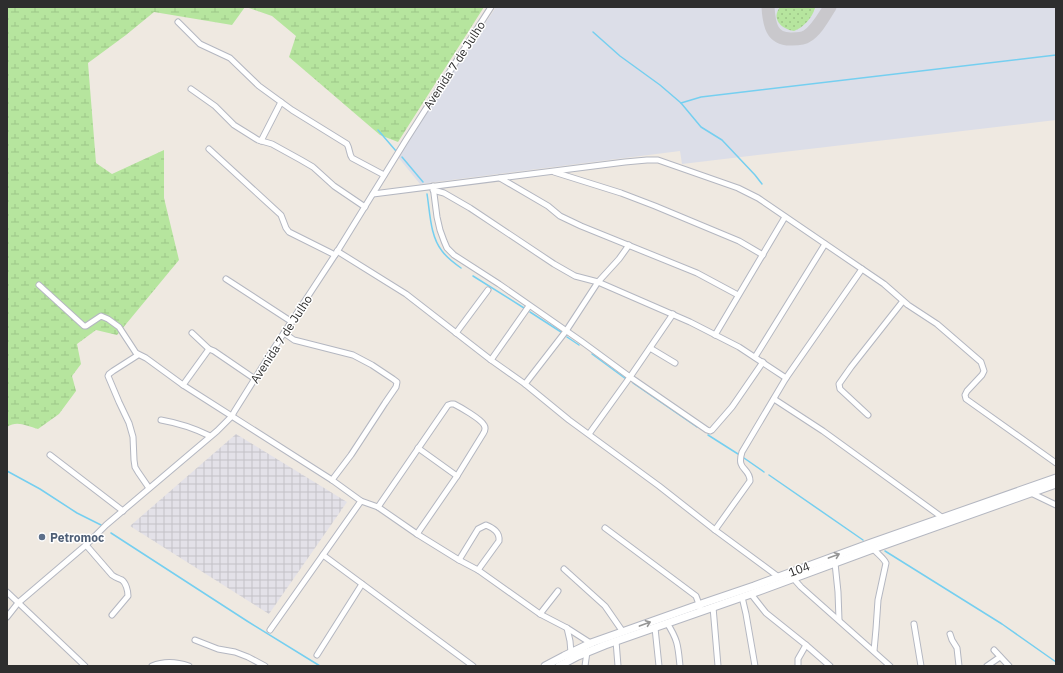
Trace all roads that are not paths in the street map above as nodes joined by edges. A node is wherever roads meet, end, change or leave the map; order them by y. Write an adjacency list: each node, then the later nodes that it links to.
1 (491, 7): 8 (street, Avenida 7 de Julho)
2 (178, 22): 4 (street)
3 (191, 89): 5 (street)
4 (281, 102): 5 (street); 8 (street)
5 (261, 140): 12 (street)
6 (209, 149): 16 (street)
7 (552, 172): 9 (street); 13 (street); 17 (street)
8 (384, 175): 11 (street, Avenida 7 de Julho)
9 (500, 178): 10 (street); 15 (street)
10 (433, 188): 11 (street); 20 (street); 25 (street)
11 (373, 194): 12 (street, Avenida 7 de Julho)
12 (365, 207): 16 (street, Avenida 7 de Julho)
13 (785, 217): 14 (street); 17 (street)
14 (825, 244): 18 (street); 36 (street)
15 (629, 245): 20 (street); 23 (street)
16 (336, 253): 27 (street, Avenida 7 de Julho); 30 (street)
17 (763, 255): 23 (street)
18 (862, 269): 24 (street); 41 (street)
19 (226, 279): 27 (street)
20 (598, 282): 26 (street); 28 (street)
21 (40, 285): 35 (street)
22 (488, 290): 30 (street)
23 (738, 295): 32 (street)
24 (904, 300): 46 (street); 53 (street)
25 (529, 306): 28 (street); 37 (street)
26 (673, 314): 32 (street); 33 (street)
27 (292, 322): 31 (street, Avenida 7 de Julho)
28 (566, 331): 40 (street); 43 (street)
29 (192, 333): 34 (street)
30 (456, 333): 37 (street)
31 (284, 334): 42 (street, Avenida 7 de Julho); 56 (street)
32 (715, 335): 36 (street)
33 (650, 348): 39 (street); 40 (street)
34 (209, 349): 42 (street); 44 (street)
35 (138, 355): 44 (street); 58 (street)
36 (755, 357): 38 (street)
37 (491, 360): 43 (street)
38 (763, 362): 40 (street); 41 (street)
39 (675, 363)
40 (630, 377): 49 (street)
41 (786, 378): 45 (street)
42 (255, 379): 47 (street, Avenida 7 de Julho)
43 (525, 384): 49 (street)
44 (183, 385): 47 (street)
45 (774, 399): 65 (street); 67 (street)
46 (868, 415)
47 (232, 416): 50 (street, Avenida 7 de Julho); 56 (street)
48 (161, 420): 50 (street)
49 (589, 434): 67 (street)
50 (210, 436): 58 (street, Avenida 7 de Julho)
51 (418, 448): 54 (street); 54 (street); 63 (street)
52 (50, 455): 64 (street)
53 (1056, 463)
54 (457, 476): 68 (street)
55 (1056, 478): 60 (street, 104)
56 (332, 480): 61 (street)
57 (1056, 484): 59 (street)
58 (149, 488): 64 (street, Avenida 7 de Julho)
59 (1031, 492): 60 (street); 62 (street)
60 (1007, 498): 65 (street, 104); 70 (street)
61 (361, 500): 63 (street); 71 (street)
62 (1056, 505)
63 (378, 508): 68 (street)
64 (123, 511): 69 (street, Avenida 7 de Julho)
65 (943, 518): 70 (street, 104)
66 (605, 528): 86 (street)
67 (715, 530): 76 (street)
68 (417, 534): 72 (street)
69 (86, 545): 84 (street, Avenida 7 de Julho); 88 (street)
70 (872, 546): 73 (street); 76 (street, 104, one-way to 70); 103 (street)
71 (323, 555): 79 (street); 95 (street)
72 (459, 560): 75 (street); 75 (street)
73 (835, 563): 77 (street); 90 (street)
74 (564, 569): 96 (street)
75 (478, 570): 87 (street)
76 (778, 577): 78 (street); 86 (street, 104)
77 (794, 578): 78 (street); 90 (street)
78 (784, 581): 82 (street)
79 (362, 584): 105 (street); 111 (street)
80 (558, 591): 87 (street)
81 (7, 592): 84 (street)
82 (750, 594): 83 (street); 100 (street)
83 (742, 597): 85 (street); 119 (street)
84 (18, 603): 89 (street, Avenida 7 de Julho); 107 (street)
85 (713, 607): 86 (street); 118 (street)
86 (700, 608): 91 (street); 96 (street, 104, one-way to 86)
87 (540, 614): 93 (street)
88 (112, 615)
89 (7, 617)
90 (839, 620): 103 (street)
91 (667, 623): 94 (street); 117 (street)
92 (914, 624): 123 (street)
93 (567, 628): 101 (street); 104 (street)
94 (655, 628): 99 (street); 116 (street)
95 (270, 630)
96 (623, 632): 101 (street, 104)
97 (950, 634): 124 (street)
98 (195, 640): 110 (street)
99 (616, 641): 101 (street); 115 (street)
100 (806, 645): 120 (street); 121 (street)
101 (591, 648): 104 (street, 104); 113 (street); 114 (street)
102 (994, 650): 106 (street)
103 (874, 651): 122 (street)
104 (571, 652): 112 (street, 104)
105 (317, 655)
106 (1000, 657): 125 (street); 126 (street)
107 (85, 666)
108 (152, 666): 109 (street)
109 (189, 666)
110 (265, 666)
111 (473, 666)
112 (545, 666)
113 (559, 666)
114 (585, 666)
115 (618, 666)
116 (659, 666)
117 (680, 666)
118 (718, 666)
119 (755, 666)
120 (798, 666)
121 (830, 666)
122 (890, 666)
123 (921, 666)
124 (959, 666)
125 (988, 666)
126 (1010, 666)

